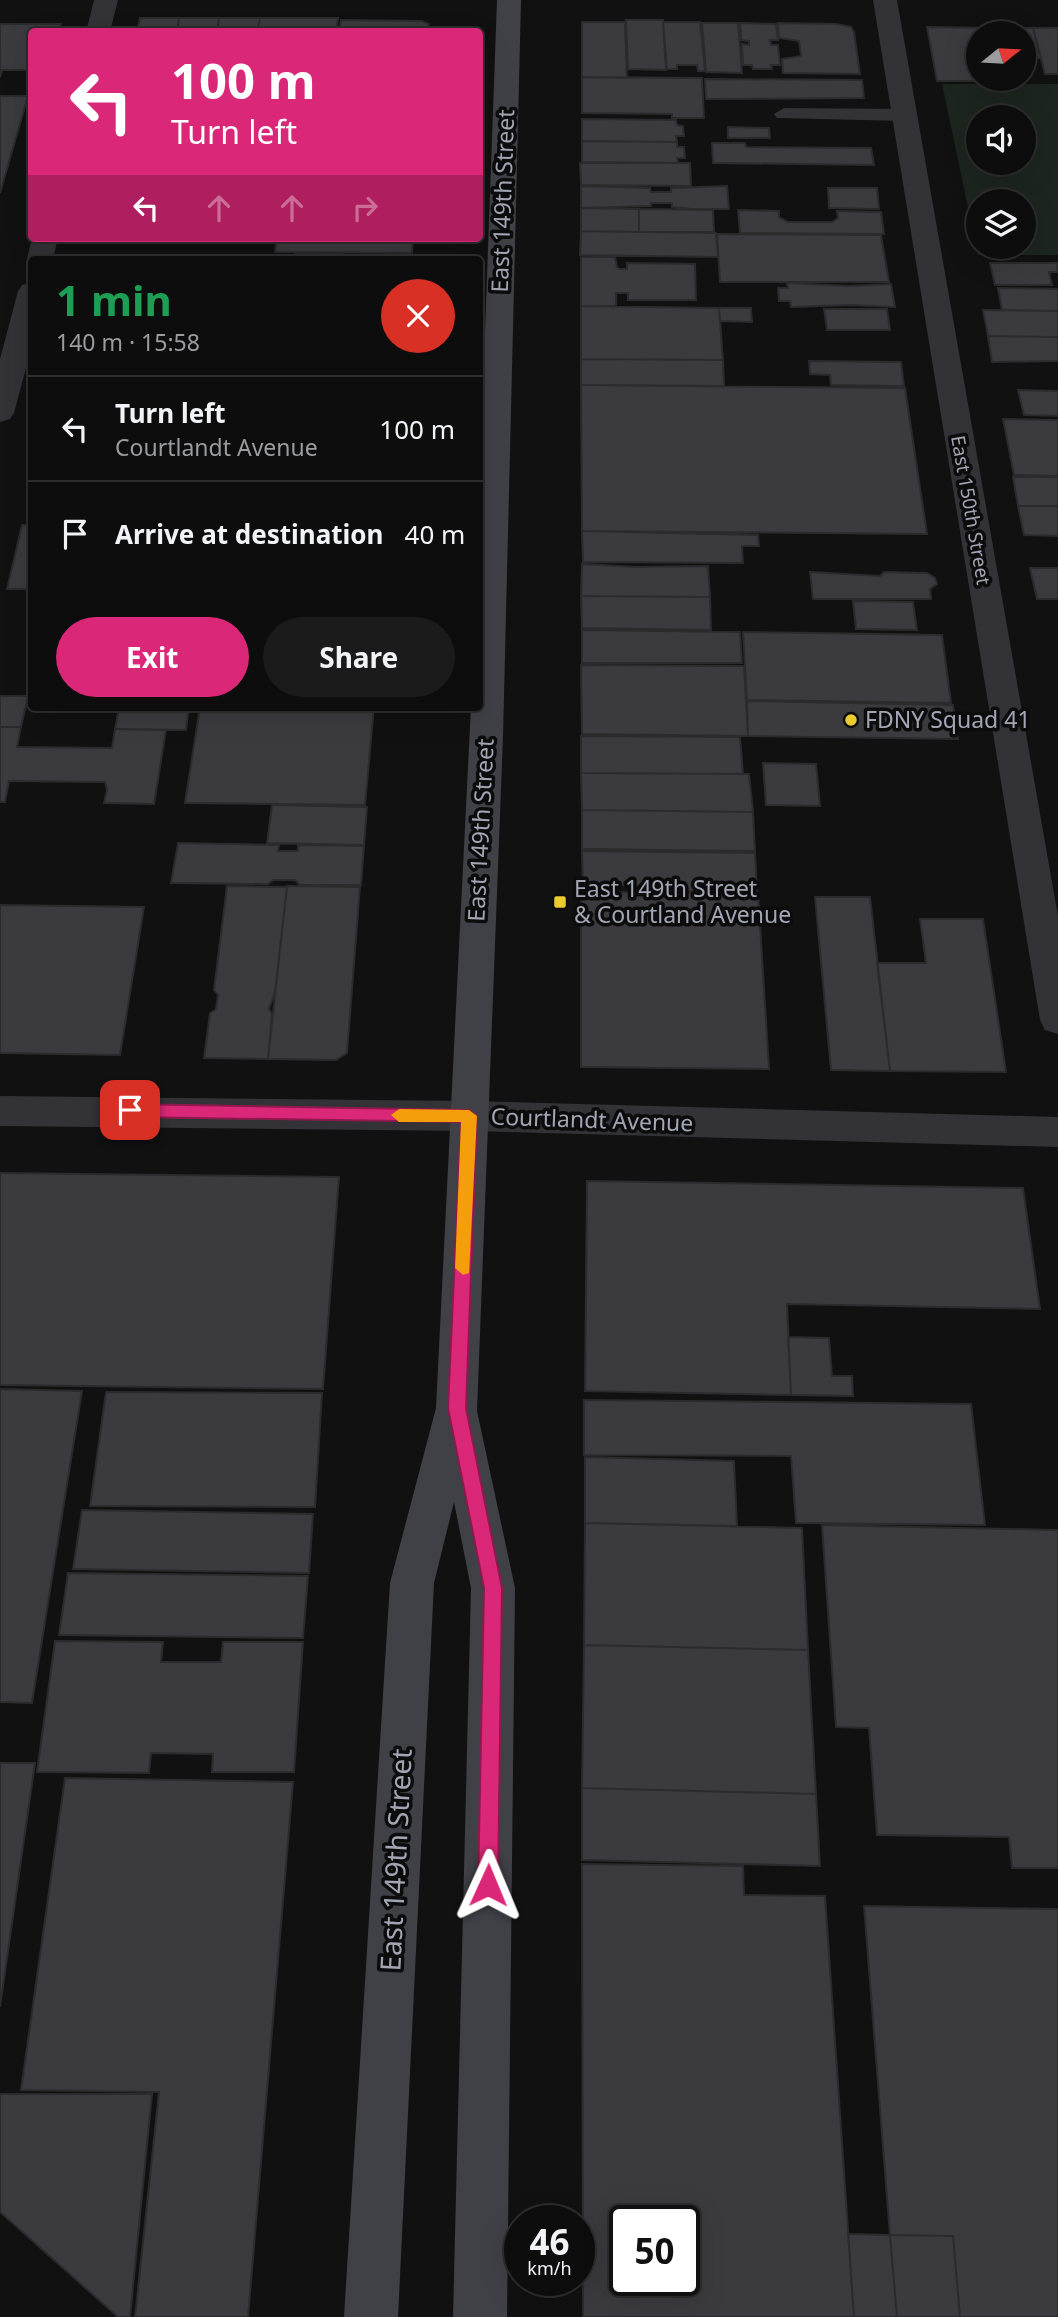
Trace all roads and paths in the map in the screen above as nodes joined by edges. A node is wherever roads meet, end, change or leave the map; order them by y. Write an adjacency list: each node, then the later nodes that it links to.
1 (106, 0): 4 (street)
2 (509, 0): 11 (main road, East 149th Street)
3 (885, 0): 6 (street, East 150th Street)
4 (99, 28)
5 (783, 114): 6 (lane)
6 (904, 115): 9 (street, East 150th Street)
7 (28, 306): 8 (street)
8 (0, 413)
9 (1058, 1020)
10 (0, 1111): 11 (street, Courtlandt Avenue)
11 (469, 1116): 12 (street, Courtlandt Avenue); 13 (main road, East 149th Street)
12 (1058, 1132)
13 (457, 1408): 14 (main road, East 149th Street); 15 (main road, East 149th Street)
14 (370, 2317)
15 (480, 2317)

